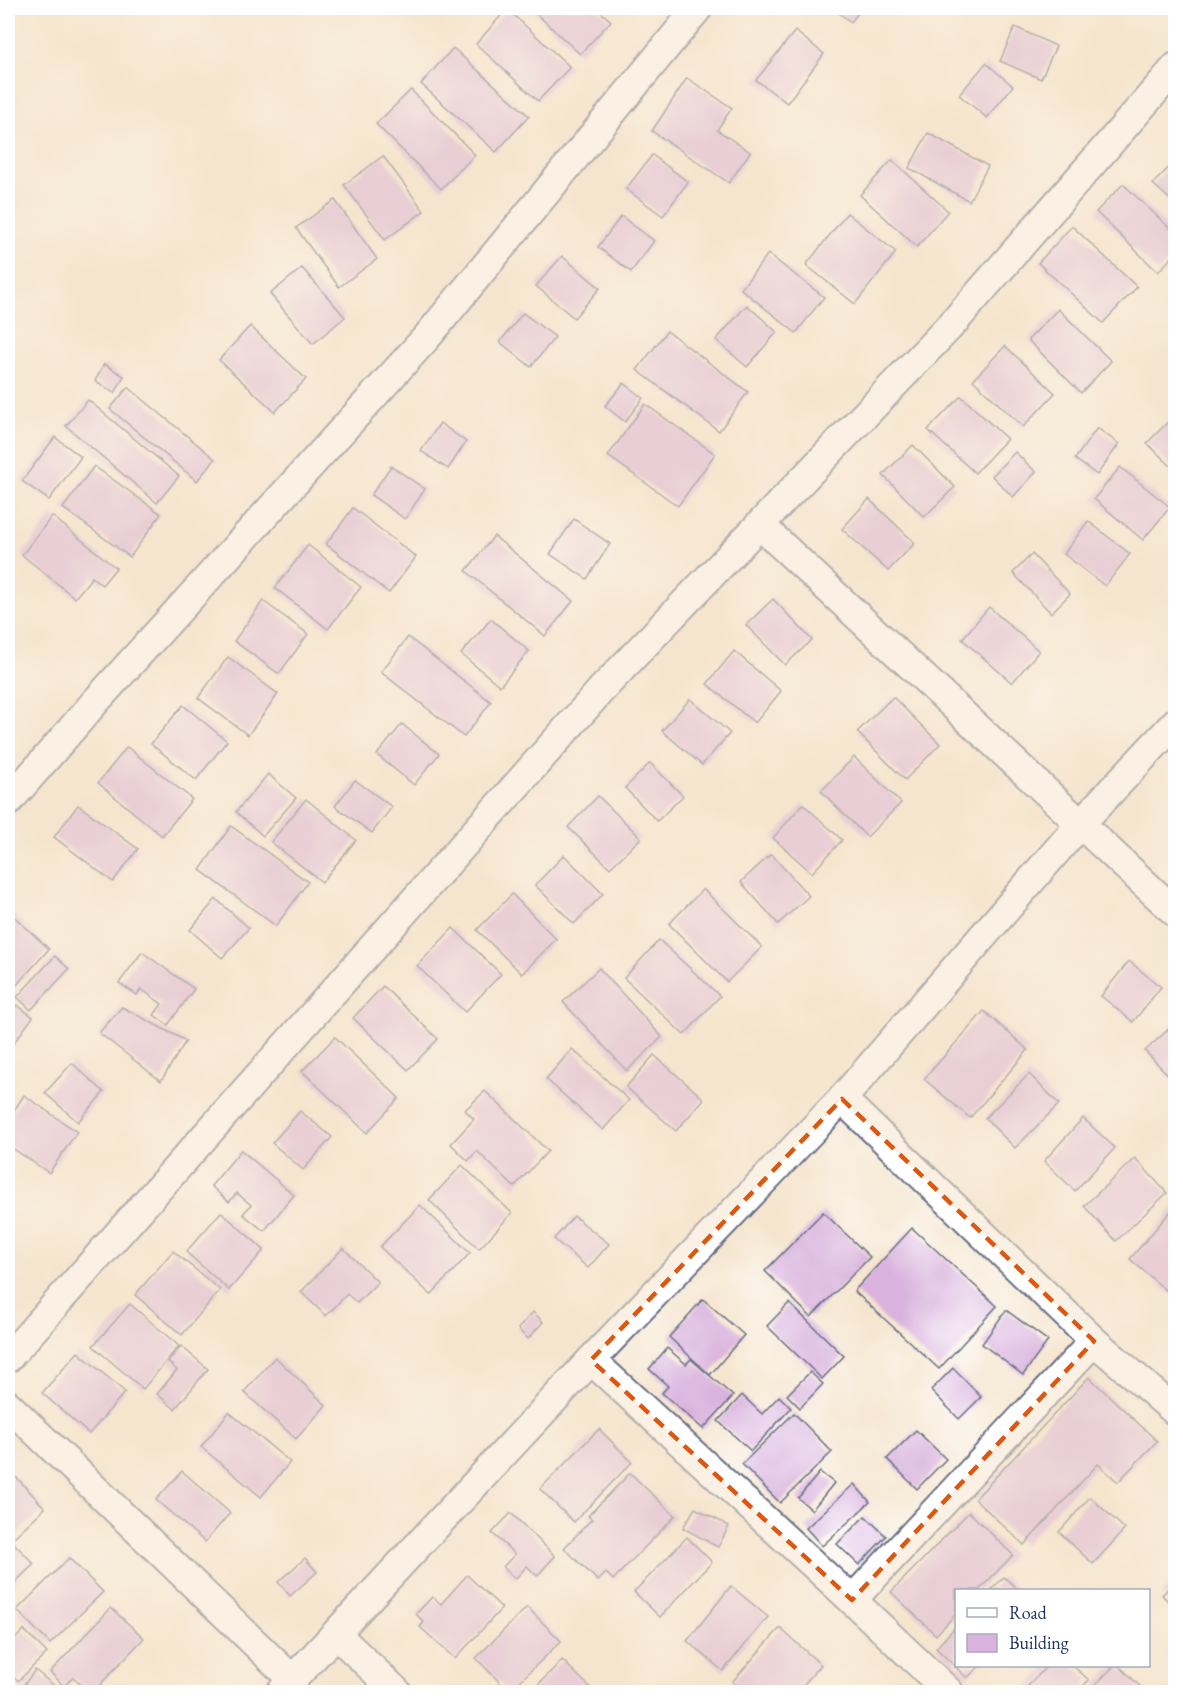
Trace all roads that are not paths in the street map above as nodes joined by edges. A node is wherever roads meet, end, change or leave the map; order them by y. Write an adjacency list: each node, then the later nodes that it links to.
1 (698, 8): 5 (street)
2 (1176, 68): 3 (street)
3 (760, 525): 6 (street); 10 (street)
4 (1176, 722): 6 (street)
5 (8, 802)
6 (1080, 824): 7 (street); 8 (street)
7 (1176, 913)
8 (842, 1099): 9 (street); 11 (street)
9 (1094, 1341): 13 (street); 14 (street)
10 (8, 1358)
11 (591, 1360): 14 (street); 15 (street)
12 (8, 1405): 16 (street)
13 (1176, 1412)
14 (852, 1599): 18 (street)
15 (336, 1634): 16 (street); 17 (street)
16 (287, 1686)
17 (397, 1692)
18 (949, 1692)

